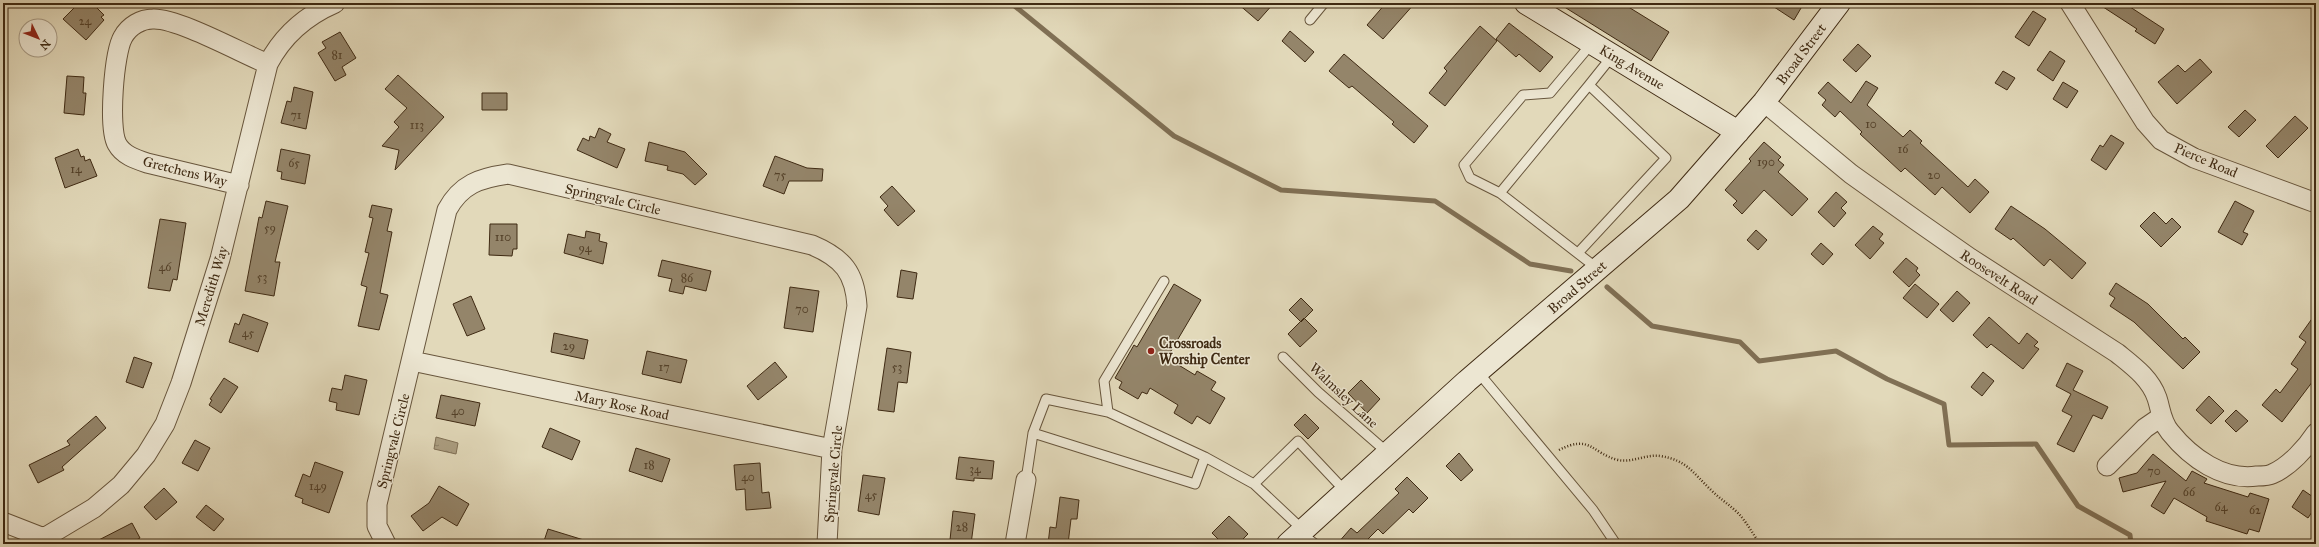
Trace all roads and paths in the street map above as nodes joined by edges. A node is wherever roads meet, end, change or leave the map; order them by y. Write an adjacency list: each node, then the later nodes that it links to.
1 (334, 3): 9 (street, Meredith Way)
2 (1324, 3): 6 (lane)
3 (1526, 3): 7 (main road, King Avenue)
4 (1839, 3): 11 (main road, Broad Street)
5 (2070, 3): 15 (street, Pierce Road)
6 (1310, 20)
7 (1592, 43): 8 (main road, King Avenue); 14 (lane)
8 (1613, 55): 10 (lane); 12 (main road, King Avenue)
9 (268, 64): 13 (street, Meredith Way); 13 (street, Gretchens Way)
10 (1589, 85): 14 (lane); 16 (lane)
11 (1764, 102): 12 (main road, Broad Street); 23 (street, Roosevelt Road)
12 (1738, 132): 17 (main road, Broad Street)
13 (240, 185): 36 (street, Meredith Way)
14 (1500, 193): 16 (lane)
15 (2316, 203)
16 (1578, 253): 17 (lane)
17 (1598, 269): 21 (main road, Broad Street)
18 (1164, 281): 22 (lane)
19 (1283, 357): 27 (lane, Walmsley Lane)
20 (412, 361): 26 (street, Mary Rose Road); 26 (street, Springvale Circle); 37 (street, Springvale Circle)
21 (1478, 372): 27 (main road, Broad Street); 28 (lane)
22 (1108, 412): 24 (lane); 29 (lane)
23 (2160, 417): 25 (street); 30 (street)
24 (1033, 433): 29 (lane); 31 (lane)
25 (2316, 433)
26 (832, 449): 38 (street, Springvale Circle)
27 (1388, 453): 33 (main road, Broad Street)
28 (1549, 455): 40 (lane); 41 (path)
29 (1204, 457): 32 (lane)
30 (2107, 466)
31 (1026, 480): 39 (street)
32 (1254, 484): 33 (lane); 35 (lane)
33 (1346, 492): 35 (main road, Broad Street)
34 (3, 522): 36 (street)
35 (1302, 538)
36 (43, 541)
37 (386, 544)
38 (826, 544)
39 (1015, 544)
40 (1616, 544)
41 (1760, 544)

